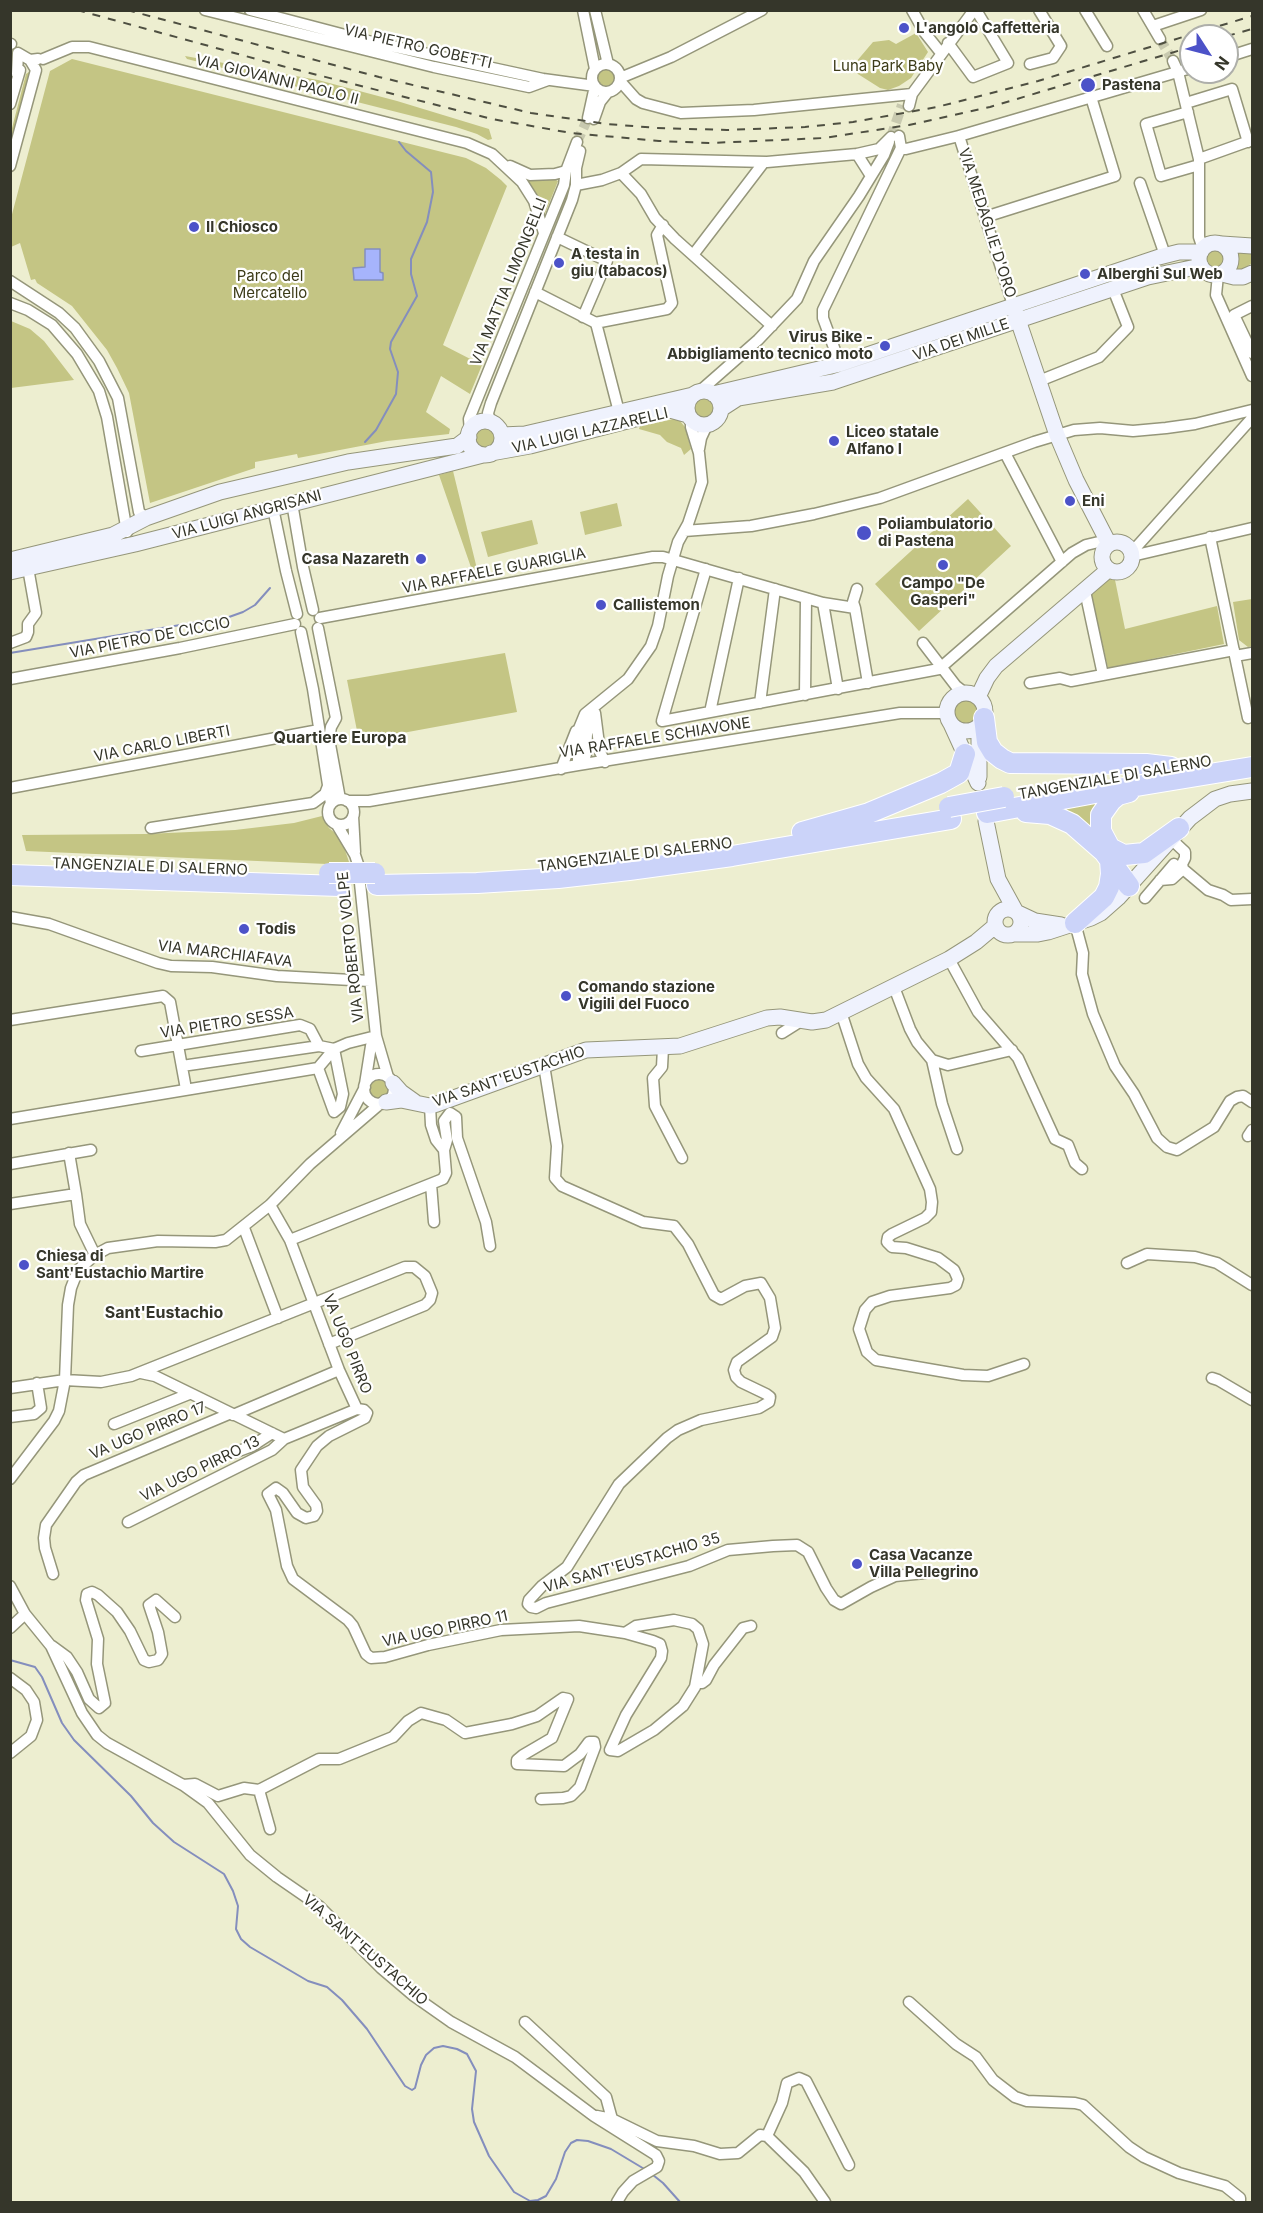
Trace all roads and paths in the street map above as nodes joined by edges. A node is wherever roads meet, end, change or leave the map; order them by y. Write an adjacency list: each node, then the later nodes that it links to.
1 (250, 10): 14 (street, VIA PIETRO GOBETTI)
2 (582, 10): 25 (street)
3 (595, 10): 22 (street)
4 (762, 10): 28 (street)
5 (912, 10): 20 (street)
6 (975, 10): 16 (street); 16 (street)
7 (1038, 10): 23 (street)
8 (1085, 10): 18 (street)
9 (1143, 10): 13 (street)
10 (1201, 10): 12 (street)
11 (210, 11): 14 (street, VIA PIETRO GOBETTI)
12 (1181, 13): 13 (street)
13 (1153, 26): 15 (street)
14 (309, 32): 29 (street, VIA PIETRO GOBETTI)
15 (1160, 39)
16 (948, 43): 20 (street)
17 (11, 44): 19 (street)
18 (1107, 46)
19 (18, 53): 24 (street); 27 (street)
20 (941, 53): 31 (street)
21 (1173, 61): 26 (street)
22 (608, 64): 25 (street); 28 (street)
23 (1030, 64)
24 (33, 65): 27 (street); 41 (street, VIA GIOVANNI PAOLO II); 44 (street)
25 (595, 69): 29 (street)
26 (1178, 72): 32 (street); 35 (street)
27 (17, 74): 33 (street)
28 (620, 79): 30 (street); 31 (street)
29 (595, 86): 30 (street); 30 (street)
30 (608, 92)
31 (912, 94): 34 (street)
32 (1091, 97): 37 (street); 52 (street)
33 (10, 104)
34 (906, 106)
35 (1187, 108): 38 (street); 43 (street); 43 (street)
36 (895, 136): 39 (street); 40 (street); 47 (street)
37 (959, 136): 39 (street); 52 (street, VIA MEDAGLIE D'ORO)
38 (1250, 141): 43 (street)
39 (901, 148): 51 (street)
40 (857, 153): 42 (street); 47 (street)
41 (501, 162): 45 (street, VIA GIOVANNI PAOLO II); 54 (street, VIA GIOVANNI PAOLO II)
42 (764, 162): 46 (street); 58 (street)
43 (1199, 162): 60 (street)
44 (10, 166)
45 (566, 171): 49 (street, VIA MATTIA LIMONGELLI); 54 (street, VIA MATTIA LIMONGELLI)
46 (621, 173): 49 (street); 53 (street)
47 (871, 176): 50 (street)
48 (1140, 183): 59 (street)
49 (576, 185): 55 (street, VIA MATTIA LIMONGELLI)
50 (859, 196): 51 (street); 72 (street)
51 (875, 199): 74 (street)
52 (985, 217): 69 (street, VIA MEDAGLIE D'ORO)
53 (663, 225): 58 (street); 71 (street)
54 (544, 233): 85 (street, VIA MATTIA LIMONGELLI)
55 (557, 237): 65 (street, VIA MATTIA LIMONGELLI); 70 (street)
56 (1222, 244): 57 (street); 60 (street); 61 (street)
57 (1252, 246)
58 (693, 255): 72 (street)
59 (1165, 255): 60 (street, VIA DEI MILLE); 69 (street, VIA DEI MILLE)
60 (1202, 256): 61 (street); 64 (street, VIA DEI MILLE)
61 (1220, 275): 62 (street); 66 (street)
62 (1249, 275): 66 (street)
63 (10, 281): 94 (street)
64 (1113, 289): 69 (street, VIA DEI MILLE); 76 (street)
65 (535, 292): 70 (street); 83 (street, VIA MATTIA LIMONGELLI)
66 (1216, 295): 75 (street)
67 (10, 303): 95 (street)
68 (1252, 306): 73 (street)
69 (1016, 313): 74 (street, VIA DEI MILLE); 76 (street, VIA MEDAGLIE D'ORO); 78 (street, VIA DEI MILLE)
70 (583, 317): 71 (street)
71 (596, 323): 80 (street)
72 (772, 326): 77 (street)
73 (1252, 353)
74 (840, 364): 77 (street, VIA DEI MILLE)
75 (1252, 376)
76 (1039, 381): 87 (street, VIA MEDAGLIE D'ORO)
77 (702, 393): 78 (street); 80 (street, VIA LUIGI LAZZARELLI); 81 (street)
78 (721, 409): 84 (street)
79 (1252, 410): 87 (street)
80 (619, 412): 86 (street, VIA LUIGI LAZZARELLI)
81 (690, 417): 84 (street); 88 (street); 90 (street, VIA LUIGI LAZZARELLI)
82 (1252, 418): 98 (street)
83 (490, 422): 85 (street); 86 (street)
84 (707, 425): 88 (street)
85 (469, 434): 90 (street); 91 (street, VIA LUIGI ANGRISANI)
86 (502, 435): 90 (street)
87 (1057, 435): 89 (street); 101 (street, VIA MEDAGLIE D'ORO)
88 (699, 453): 99 (street)
89 (1005, 453): 99 (street); 107 (street)
90 (487, 454): 92 (street, VIA LUIGI ANGRISANI)
91 (190, 501): 94 (street, VIA LUIGI ANGRISANI); 96 (street)
92 (292, 502): 93 (street, VIA LUIGI ANGRISANI); 119 (street)
93 (273, 508): 96 (street, VIA LUIGI ANGRISANI); 120 (street)
94 (146, 518): 95 (street, VIA LUIGI ANGRISANI)
95 (126, 528): 102 (street); 106 (street, VIA LUIGI ANGRISANI)
96 (199, 528): 102 (street, VIA LUIGI ANGRISANI)
97 (1252, 528): 100 (street)
98 (1153, 530): 103 (street); 104 (street)
99 (684, 531): 105 (street)
100 (1210, 537): 103 (street); 124 (street)
101 (1108, 542): 104 (street); 107 (street); 110 (street)
102 (135, 544): 108 (street, VIA LUIGI ANGRISANI)
103 (1166, 547): 104 (street)
104 (1131, 555): 110 (street)
105 (673, 558): 109 (street, VIA RAFFAELE GUARIGLIA); 119 (street, VIA RAFFAELE GUARIGLIA); 134 (street)
106 (10, 560)
107 (1062, 562): 125 (street)
108 (28, 568): 111 (street, VIA LUIGI ANGRISANI); 121 (street)
109 (706, 569): 112 (street, VIA RAFFAELE GUARIGLIA); 135 (street)
110 (1108, 570): 115 (street)
111 (10, 572)
112 (739, 578): 113 (street, VIA RAFFAELE GUARIGLIA); 135 (street)
113 (775, 589): 116 (street, VIA RAFFAELE GUARIGLIA); 133 (street)
114 (857, 589): 118 (street)
115 (1085, 591): 126 (street); 132 (street)
116 (806, 598): 117 (street, VIA RAFFAELE GUARIGLIA); 131 (street)
117 (823, 603): 118 (street, VIA RAFFAELE GUARIGLIA); 130 (street)
118 (853, 608): 129 (street)
119 (317, 619): 120 (street); 120 (street); 153 (street)
120 (298, 623): 127 (street, VIA PIETRO DE CICCIO); 140 (street)
121 (10, 643)
122 (923, 643): 125 (street)
123 (1252, 652): 124 (street)
124 (1235, 653): 126 (street); 136 (street)
125 (943, 666): 129 (street); 132 (street)
126 (1103, 675): 128 (street)
127 (10, 679)
128 (1030, 683)
129 (868, 684): 130 (street)
130 (837, 689): 131 (street)
131 (805, 695): 133 (street)
132 (972, 695): 137 (street); 139 (street)
133 (759, 703): 135 (street)
134 (594, 706): 138 (street); 143 (street); 144 (street)
135 (710, 712)
136 (1248, 718)
137 (949, 719): 139 (street); 141 (street); 143 (street, VIA RAFFAELE SCHIAVONE)
138 (582, 720): 144 (street); 146 (street)
139 (982, 723): 141 (street); 147 (highway)
140 (319, 730): 148 (street); 149 (street, VIA CARLO LIBERTI)
141 (965, 754): 159 (highway)
142 (1252, 755): 147 (highway, TANGENZIALE DI SALERNO)
143 (605, 762): 144 (street, VIA RAFFAELE SCHIAVONE)
144 (580, 765): 146 (street, VIA RAFFAELE SCHIAVONE)
145 (1252, 767): 147 (highway, TANGENZIALE DI SALERNO)
146 (561, 769): 151 (street, VIA RAFFAELE SCHIAVONE)
147 (1177, 773): 154 (highway, TANGENZIALE DI SALERNO, bridge); 156 (highway, TANGENZIALE DI SALERNO); 161 (highway)
148 (328, 786): 152 (street); 153 (street)
149 (10, 788)
150 (1252, 791): 160 (street)
151 (369, 801): 153 (street, VIA RAFFAELE SCHIAVONE); 155 (street, VIA RAFFAELE SCHIAVONE)
152 (313, 803): 153 (street, VIA RAFFAELE SCHIAVONE); 158 (street)
153 (336, 804): 155 (street); 157 (street)
154 (950, 813): 156 (highway, TANGENZIALE DI SALERNO); 159 (highway, TANGENZIALE DI SALERNO); 167 (highway, TANGENZIALE DI SALERNO)
155 (353, 815): 157 (street); 162 (street, VIA ROBERTO VOLPE)
156 (987, 817): 161 (highway); 165 (street)
157 (336, 825): 162 (street, VIA ROBERTO VOLPE)
158 (151, 828)
159 (802, 832): 167 (highway, TANGENZIALE DI SALERNO)
160 (1175, 833): 161 (highway); 164 (street); 169 (street)
161 (1110, 854): 169 (highway); 174 (highway)
162 (355, 855): 177 (street, VIA ROBERTO VOLPE)
163 (10, 862): 168 (highway, TANGENZIALE DI SALERNO)
164 (1179, 866): 170 (street); 171 (street)
165 (995, 870): 172 (street); 175 (street)
166 (10, 875): 168 (highway, TANGENZIALE DI SALERNO)
167 (376, 879): 168 (highway, TANGENZIALE DI SALERNO, bridge)
168 (334, 880)
169 (1131, 884): 174 (street)
170 (1145, 898)
171 (1252, 899)
172 (1016, 911): 174 (street); 175 (street); 175 (street)
173 (10, 917): 177 (street, VIA MARCHIAFAVA)
174 (1069, 925): 175 (street); 200 (street)
175 (1002, 929): 176 (street, VIA SANT'EUSTACHIO)
176 (949, 959): 178 (street, VIA SANT'EUSTACHIO); 188 (street)
177 (370, 981): 183 (street, VIA ROBERTO VOLPE)
178 (894, 987): 179 (street, VIA SANT'EUSTACHIO); 191 (street)
179 (841, 1012): 181 (street, VIA SANT'EUSTACHIO); 226 (street)
180 (10, 1020): 184 (street)
181 (801, 1021): 182 (street); 187 (street, VIA SANT'EUSTACHIO)
182 (782, 1033)
183 (376, 1036): 186 (street); 190 (street, VIA ROBERTO VOLPE); 195 (street, VIA ROBERTO VOLPE)
184 (178, 1045): 185 (street, VIA PIETRO SESSA); 189 (street, VIA PIETRO SESSA); 193 (street)
185 (319, 1046): 186 (street); 193 (street)
186 (338, 1048): 190 (street); 194 (street); 194 (street)
187 (663, 1048): 192 (street, VIA SANT'EUSTACHIO); 208 (street)
188 (1012, 1050): 191 (street); 210 (street)
189 (141, 1051)
190 (369, 1056): 196 (street, VIA ROBERTO VOLPE)
191 (933, 1060): 204 (street)
192 (544, 1065): 201 (street, VIA SANT'EUSTACHIO); 245 (street, VIA SANT'EUSTACHIO 35)
193 (182, 1066): 197 (street)
194 (318, 1068): 197 (street)
195 (391, 1080): 196 (street); 198 (street); 199 (street, VIA SANT'EUSTACHIO)
196 (365, 1086): 198 (street); 203 (street)
197 (186, 1089): 202 (street)
198 (383, 1102): 199 (street, VIA SANT'EUSTACHIO); 203 (street)
199 (415, 1102): 201 (street, VIA SANT'EUSTACHIO)
200 (1252, 1102)
201 (430, 1106): 206 (street)
202 (10, 1119)
203 (338, 1139): 214 (street)
204 (957, 1149)
205 (90, 1150): 207 (street)
206 (444, 1150): 211 (street); 218 (street)
207 (69, 1154): 209 (street); 212 (street)
208 (682, 1158)
209 (10, 1164)
210 (1082, 1169)
211 (431, 1184): 215 (street); 217 (street)
212 (76, 1194): 213 (street); 219 (street)
213 (10, 1204)
214 (270, 1205): 216 (street); 217 (street, VA UGO PIRRO)
215 (435, 1222)
216 (243, 1228): 219 (street); 223 (street)
217 (290, 1240): 222 (street, VA UGO PIRRO)
218 (490, 1246)
219 (95, 1255): 230 (street)
220 (1127, 1263): 221 (street)
221 (1252, 1285)
222 (314, 1304): 223 (street); 224 (street, VA UGO PIRRO); 224 (street)
223 (278, 1318): 225 (street)
224 (329, 1344): 227 (street, VA UGO PIRRO)
225 (174, 1360): 228 (street); 232 (street)
226 (1024, 1364)
227 (339, 1370): 236 (street, VA UGO PIRRO); 237 (street, VA UGO PIRRO 17)
228 (141, 1373): 230 (street); 232 (street)
229 (1212, 1378): 235 (street)
230 (65, 1380): 231 (street); 243 (street)
231 (37, 1383): 233 (street); 238 (street)
232 (168, 1383): 234 (street)
233 (10, 1388)
234 (189, 1394): 237 (street); 239 (street)
235 (1252, 1400)
236 (357, 1409): 241 (street, VA UGO PIRRO); 252 (street, VIA UGO PIRRO 11)
237 (231, 1415): 240 (street); 246 (street, VA UGO PIRRO 17)
238 (10, 1417)
239 (114, 1424)
240 (272, 1433): 241 (street); 242 (street)
241 (284, 1439): 244 (street, VIA UGO PIRRO 13)
242 (236, 1452)
243 (10, 1479)
244 (128, 1522)
245 (925, 1573)
246 (53, 1574)
247 (10, 1586): 248 (street, VIA SANT'EUSTACHIO)
248 (24, 1614): 251 (street); 253 (street, VIA SANT'EUSTACHIO)
249 (175, 1617): 253 (street)
250 (751, 1626): 255 (street)
251 (10, 1628)
252 (625, 1633): 255 (street, VIA UGO PIRRO 11); 255 (street, VIA UGO PIRRO 11)
253 (51, 1646): 257 (street, VIA SANT'EUSTACHIO)
254 (10, 1678): 256 (street)
255 (696, 1682)
256 (10, 1753)
257 (183, 1785): 258 (street, VIA SANT'EUSTACHIO); 263 (street, VIA SANT'EUSTACHIO)
258 (259, 1790): 259 (street, VIA SANT'EUSTACHIO); 260 (street)
259 (541, 1799)
260 (270, 1829)
261 (909, 2002): 269 (street)
262 (525, 2022): 264 (street)
263 (594, 2116): 264 (street); 267 (street, VIA SANT'EUSTACHIO)
264 (612, 2119): 265 (street)
265 (767, 2136): 266 (street); 268 (street)
266 (849, 2165)
267 (617, 2202)
268 (825, 2202)
269 (1240, 2202)

